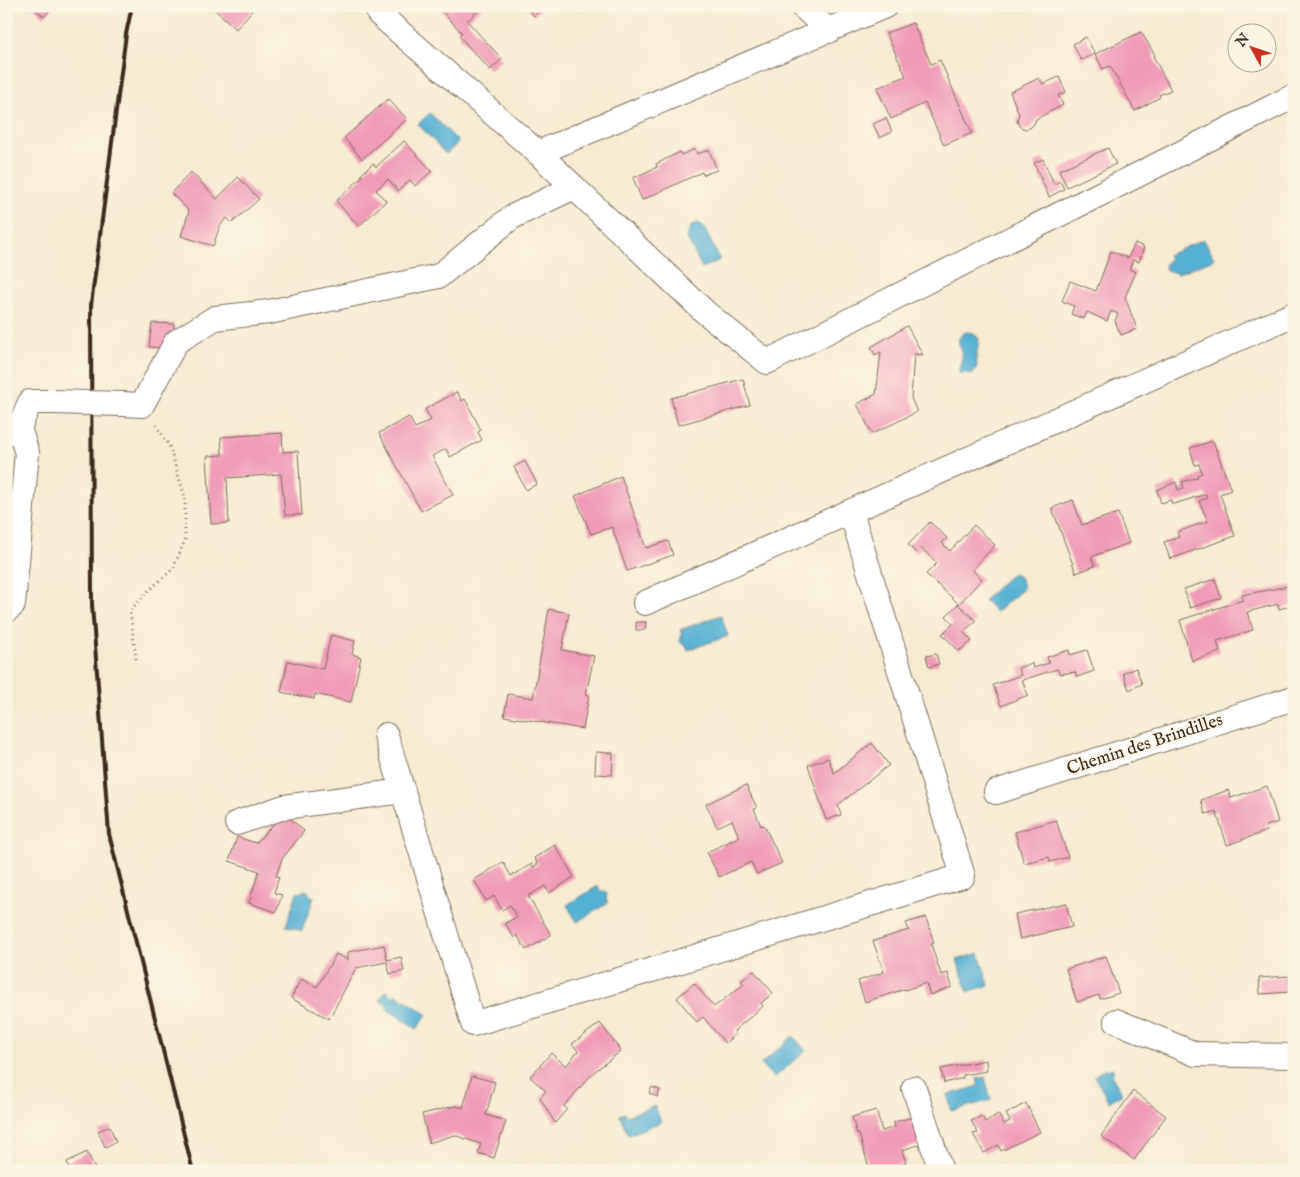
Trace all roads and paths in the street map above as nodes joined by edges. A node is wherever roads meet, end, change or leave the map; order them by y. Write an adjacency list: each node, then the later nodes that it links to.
1 (387, 6): 6 (street)
2 (802, 6): 4 (street)
3 (885, 6): 4 (street)
4 (829, 31): 6 (street)
5 (1294, 96): 7 (street)
6 (538, 152): 7 (street)
7 (574, 187): 9 (street)
8 (1294, 314): 11 (street)
9 (132, 405): 10 (street, bridge); 14 (path)
10 (12, 430): 13 (street)
11 (850, 512): 12 (street); 17 (street)
12 (645, 603)
13 (6, 611)
14 (136, 659)
15 (1294, 698): 18 (street, Chemin des Brindilles)
16 (386, 736): 17 (street)
17 (403, 792): 19 (street)
18 (996, 792)
19 (237, 823)
20 (1116, 1021): 21 (street)
21 (1294, 1056)
22 (914, 1088): 23 (street)
23 (941, 1171)

